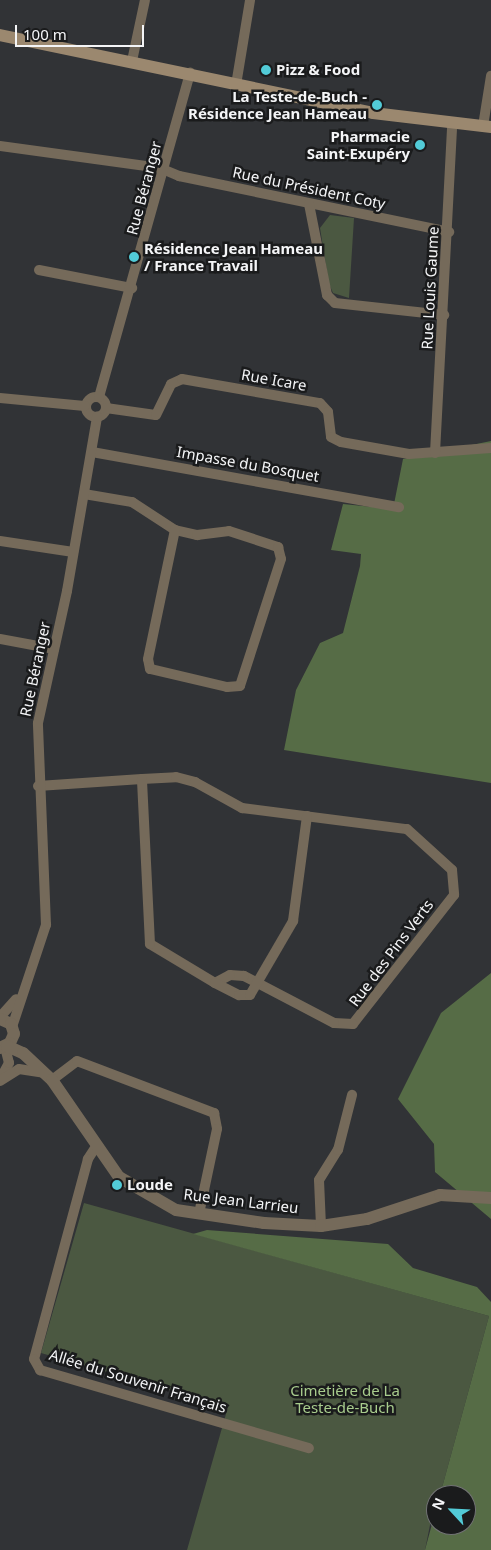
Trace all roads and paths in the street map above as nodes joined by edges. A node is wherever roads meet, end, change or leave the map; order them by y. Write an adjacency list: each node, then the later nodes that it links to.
1 (145, 0): 4 (street)
2 (250, 0): 7 (street)
3 (0, 35): 4 (main road)
4 (132, 61): 5 (main road)
5 (190, 74): 7 (main road); 11 (street, Rue Béranger)
6 (491, 76): 9 (street)
7 (236, 85): 8 (main road)
8 (452, 124): 9 (main road); 13 (street, Rue Louis Gaume)
9 (487, 126)
10 (0, 146): 11 (street, Rue du Président Coty)
11 (164, 170): 12 (street, Rue du Président Coty); 15 (street, Rue Béranger)
12 (309, 204): 13 (street, Rue du Président Coty); 16 (street)
13 (449, 232): 16 (street, Rue Louis Gaume)
14 (39, 270): 15 (street)
15 (132, 288): 17 (street, Rue Béranger)
16 (444, 315): 24 (street, Rue Louis Gaume)
17 (99, 397): 19 (street); 20 (street)
18 (0, 398): 19 (street)
19 (85, 406): 21 (street)
20 (106, 408): 21 (street); 24 (street, Rue Icare)
21 (97, 417): 23 (street, Rue Béranger)
22 (491, 448): 24 (street, Rue Icare)
23 (92, 452): 25 (street, Rue Béranger); 26 (street, Impasse du Bosquet)
24 (435, 453)
25 (84, 494): 27 (street); 29 (street, Rue Béranger)
26 (399, 507)
27 (175, 530): 27 (street)
28 (0, 541): 29 (street)
29 (73, 552): 31 (street, Rue Béranger)
30 (0, 639): 31 (street)
31 (54, 649): 33 (street, Rue Béranger)
32 (142, 779): 33 (street, Rue des Pins Verts); 34 (street, Rue des Pins Verts); 35 (street)
33 (38, 786): 37 (street, Rue Béranger)
34 (308, 816): 36 (street); 36 (street, Rue des Pins Verts)
35 (215, 983): 36 (street, Rue des Pins Verts); 36 (street)
36 (258, 983)
37 (26, 986): 38 (street, Rue Béranger); 39 (street, Rue Béranger)
38 (0, 1018): 39 (street)
39 (12, 1028): 40 (street); 41 (street, Rue Jean Larrieu)
40 (4, 1047): 41 (street, Rue Jean Larrieu); 45 (street)
41 (23, 1053): 44 (street, Rue Jean Larrieu)
42 (0, 1062): 43 (street)
43 (0, 1070)
44 (48, 1076): 45 (street); 47 (street, Rue Jean Larrieu); 49 (street)
45 (0, 1080)
46 (352, 1095): 50 (street)
47 (97, 1145): 49 (street, Rue Jean Larrieu); 51 (street, Allée du Souvenir Français)
48 (491, 1198): 50 (street, Rue Jean Larrieu)
49 (199, 1214): 50 (street, Rue Jean Larrieu)
50 (321, 1226)
51 (309, 1448)

